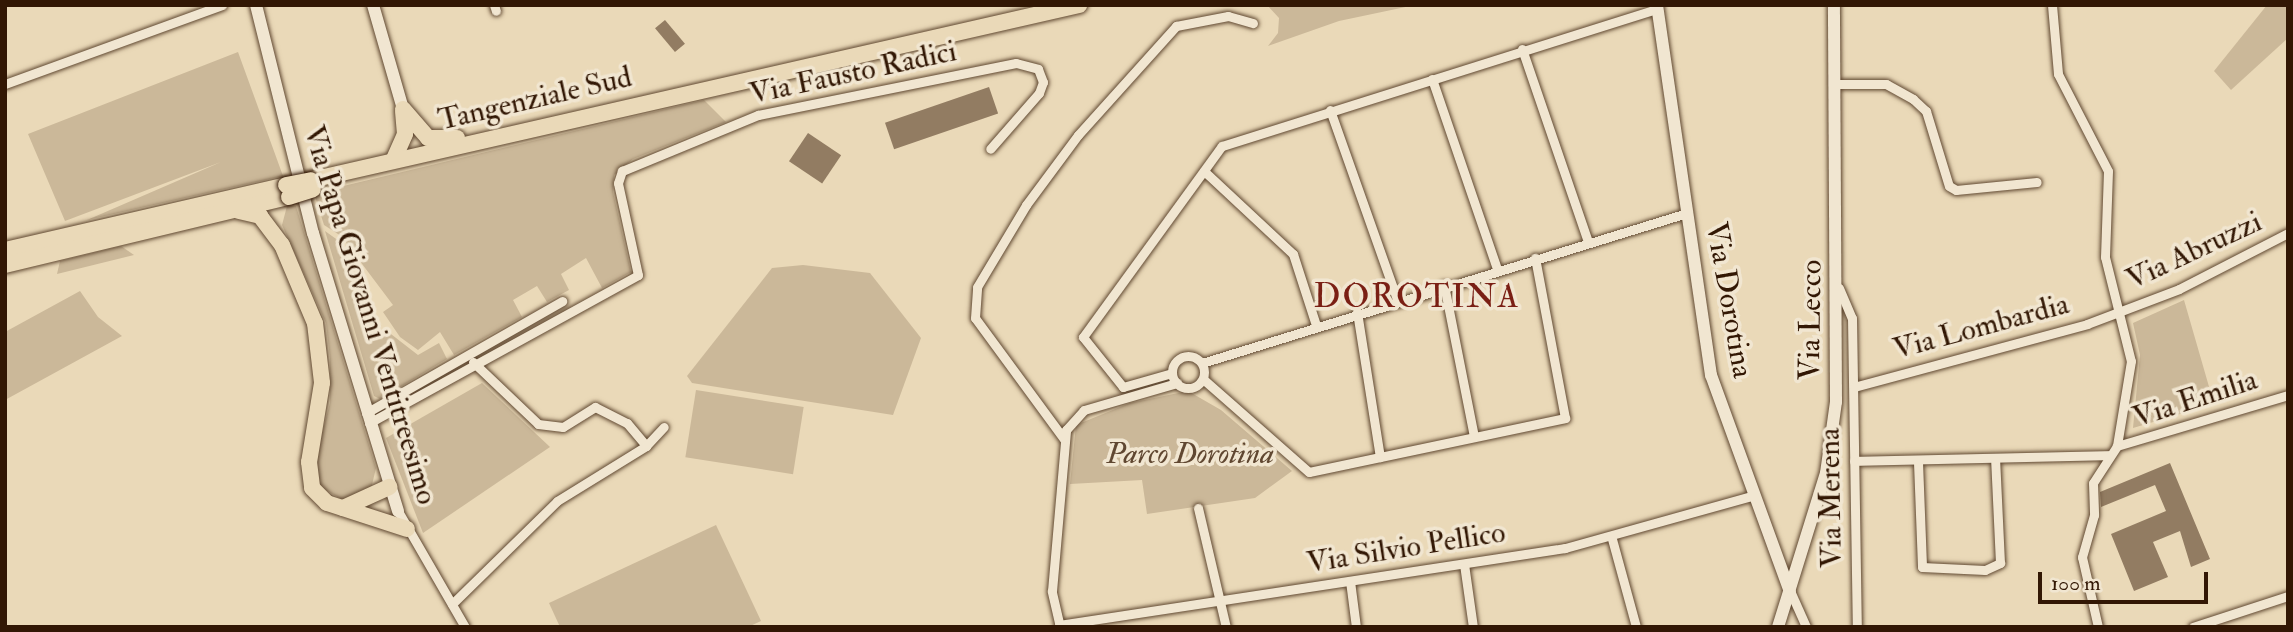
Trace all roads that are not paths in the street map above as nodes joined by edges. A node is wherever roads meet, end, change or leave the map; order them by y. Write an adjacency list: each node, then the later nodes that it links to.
1 (222, 5): 11 (street)
2 (256, 5): 46 (main road, Via Papa Giovanni Ventitreesimo)
3 (373, 5): 13 (main road)
4 (1079, 5): 15 (highway, Tangenziale Sud)
5 (1834, 5): 12 (main road, Via Lecco)
6 (2052, 5): 37 (street)
7 (1657, 7): 9 (street); 24 (main road, Via Dorotina)
8 (1252, 23): 49 (street)
9 (1522, 49): 10 (street); 26 (street)
10 (1432, 79): 14 (street); 31 (street)
11 (5, 84)
12 (1836, 84): 20 (street); 33 (main road, Via Lecco)
13 (403, 109): 15 (highway); 18 (highway)
14 (1330, 110): 19 (street); 34 (street)
15 (549, 123): 16 (highway, Tangenziale Sud)
16 (460, 147): 18 (highway, Tangenziale Sud); 21 (highway)
17 (990, 149): 39 (street, Via Fausto Radici)
18 (394, 159): 21 (highway, Tangenziale Sud)
19 (1204, 171): 38 (street); 41 (street)
20 (2037, 182)
21 (312, 184): 22 (highway, Tangenziale Sud, bridge)
22 (285, 194): 23 (highway); 27 (highway); 28 (highway, Tangenziale Sud)
23 (239, 211): 27 (highway); 30 (highway)
24 (1687, 213): 26 (street); 58 (main road, Via Dorotina)
25 (2288, 233): 37 (street, Via Abruzzi)
26 (1588, 242): 29 (street)
27 (282, 245): 59 (highway)
28 (5, 250)
29 (1535, 258): 31 (street); 48 (street)
30 (5, 265)
31 (1497, 269): 32 (street)
32 (1444, 285): 34 (street); 48 (street)
33 (1839, 288): 44 (street, Via Merena); 67 (main road, Via Lecco)
34 (1398, 299): 36 (street)
35 (562, 301): 46 (street)
36 (1357, 312): 38 (street); 53 (street)
37 (2120, 312): 44 (street, Via Lombardia); 51 (street)
38 (1316, 325): 40 (street)
39 (473, 362): 46 (street, Via Fausto Radici); 50 (street)
40 (1202, 363): 41 (street); 42 (street)
41 (1172, 373): 43 (street)
42 (1203, 379): 43 (street); 53 (street)
43 (1177, 383): 49 (street)
44 (1854, 387): 55 (street, Via Merena)
45 (2288, 395): 51 (street, Via Emilia)
46 (367, 418): 57 (main road, Via Papa Giovanni Ventitreesimo)
47 (664, 427): 50 (street)
48 (1474, 437): 53 (street)
49 (1064, 439): 71 (street)
50 (646, 446): 70 (street)
51 (2116, 446): 52 (street)
52 (2110, 455): 54 (street); 80 (street)
53 (1380, 457)
54 (1995, 458): 56 (street); 56 (street)
55 (1854, 461): 56 (street); 79 (street, Via Merena)
56 (1918, 462)
57 (389, 487): 59 (highway); 61 (main road, Via Papa Giovanni Ventitreesimo)
58 (1755, 495): 64 (street, Via Silvio Pellico); 67 (main road, Via Dorotina)
59 (342, 508): 62 (highway)
60 (1198, 508): 69 (street)
61 (398, 511): 62 (highway); 63 (street, Via Papa Giovanni Ventitreesimo)
62 (371, 515): 63 (highway)
63 (407, 530): 70 (street, Via Papa Giovanni Ventitreesimo)
64 (1612, 538): 65 (street, Via Silvio Pellico); 76 (street)
65 (1464, 564): 66 (street, Via Silvio Pellico); 75 (street)
66 (1350, 581): 69 (street, Via Silvio Pellico); 74 (street)
67 (1791, 593): 77 (main road, Via Lecco); 78 (street, Via Merena)
68 (2288, 596): 81 (street)
69 (1221, 600): 71 (street, Via Silvio Pellico); 73 (street)
70 (452, 604): 72 (street, Via Papa Giovanni Ventitreesimo)
71 (1059, 626)
72 (465, 627)
73 (1226, 627)
74 (1356, 627)
75 (1473, 627)
76 (1636, 627)
77 (1778, 627)
78 (1806, 627)
79 (1857, 627)
80 (2098, 627)
81 (2193, 627)

